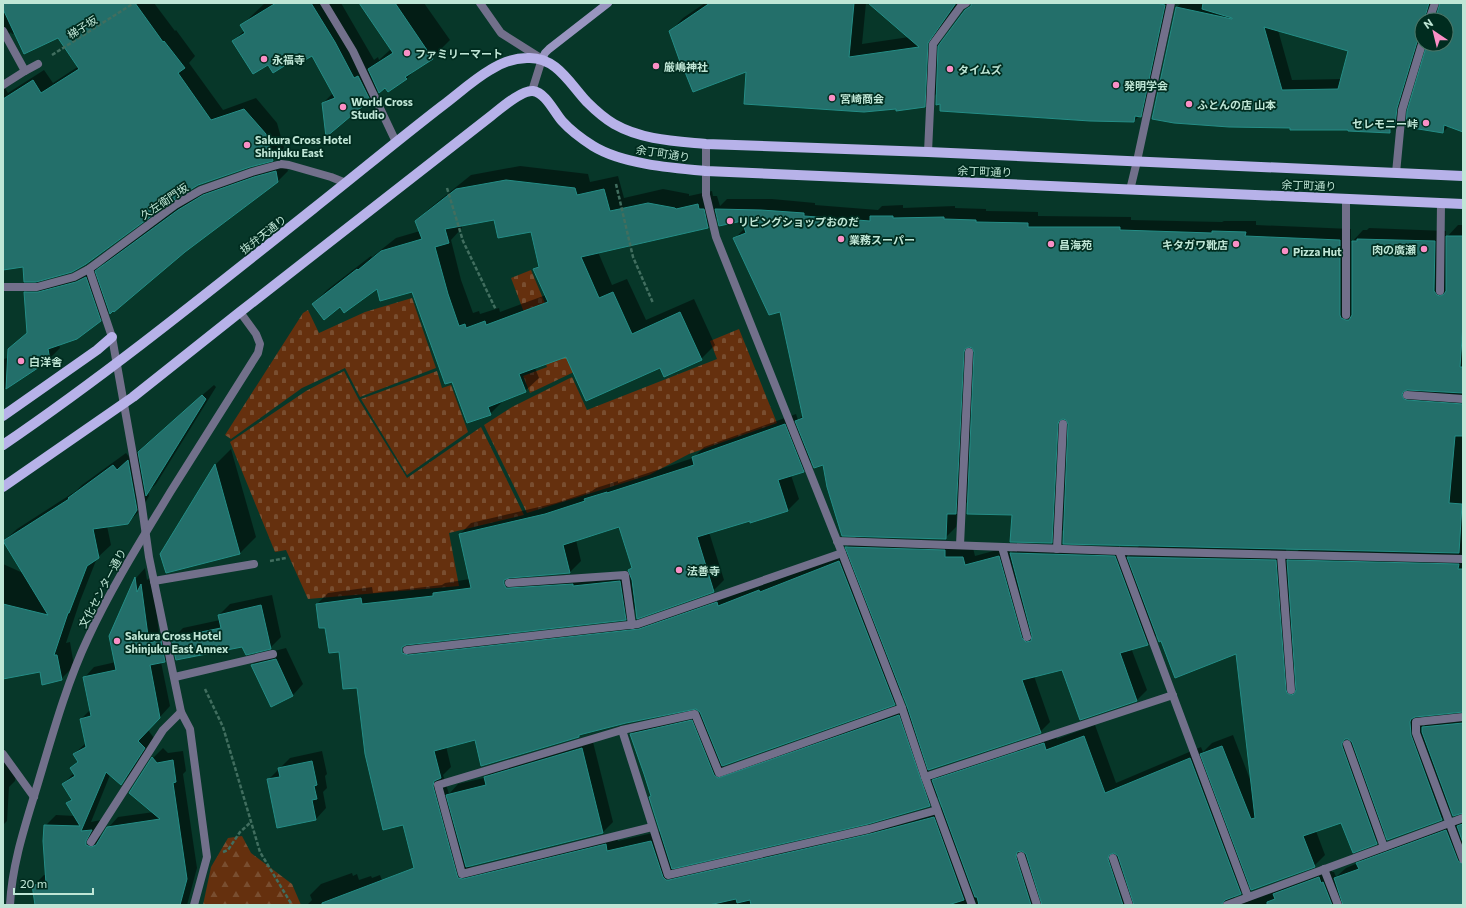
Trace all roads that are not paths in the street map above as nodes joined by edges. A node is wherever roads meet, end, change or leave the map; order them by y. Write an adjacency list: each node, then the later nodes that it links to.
1 (324, 3): 13 (street)
2 (480, 3): 8 (street)
3 (607, 3): 8 (main road)
4 (966, 3): 15 (street)
5 (1171, 3): 16 (street)
6 (3, 31): 10 (street)
7 (1420, 52): 18 (street)
8 (542, 59): 12 (street); 13 (main road, 抜弁天通り); 14 (main road, 余丁町通り)
9 (38, 64): 10 (street)
10 (25, 71): 11 (street)
11 (3, 85)
12 (532, 91): 17 (main road, 余丁町通り); 28 (main road)
13 (396, 142): 20 (main road, 抜弁天通り)
14 (706, 144): 15 (main road, 余丁町通り); 17 (street)
15 (928, 152): 16 (main road, 余丁町通り)
16 (1137, 161): 18 (main road, 余丁町通り); 21 (street)
17 (706, 171): 21 (main road, 余丁町通り); 39 (street)
18 (1396, 173): 19 (main road, 余丁町通り)
19 (1463, 176)
20 (346, 183): 25 (street, 久左衛門坂); 36 (main road, 抜弁天通り)
21 (1130, 190): 22 (main road, 余丁町通り)
22 (1346, 199): 23 (main road, 余丁町通り); 29 (street)
23 (1441, 203): 24 (main road, 余丁町通り); 27 (street)
24 (1463, 204)
25 (89, 269): 26 (street, 久左衛門坂); 30 (street)
26 (3, 287)
27 (1440, 291)
28 (240, 312): 37 (main road); 38 (street, 文化センター通り)
29 (1346, 315)
30 (112, 337): 34 (main road); 38 (street)
31 (969, 352): 40 (street)
32 (1407, 395): 33 (street)
33 (1463, 399)
34 (3, 416)
35 (1063, 424): 42 (street)
36 (3, 445)
37 (3, 487)
38 (146, 532): 48 (street); 64 (street, 文化センター通り)
39 (837, 541): 40 (street); 44 (street)
40 (960, 545): 41 (street)
41 (1002, 547): 42 (street); 51 (street)
42 (1057, 549): 43 (street)
43 (1119, 551): 45 (street); 56 (street)
44 (842, 553): 50 (street); 57 (street)
45 (1281, 555): 46 (street); 55 (street)
46 (1463, 559)
47 (254, 564): 48 (street)
48 (154, 581): 54 (street)
49 (509, 583): 50 (street)
50 (632, 625): 52 (street)
51 (1027, 637)
52 (407, 650)
53 (273, 654): 54 (street)
54 (174, 677): 58 (street)
55 (1291, 690)
56 (1173, 695): 63 (street); 75 (street)
57 (902, 708): 60 (street); 63 (street)
58 (181, 712): 69 (street); 77 (street)
59 (1463, 717): 67 (street)
60 (622, 730): 68 (street); 68 (street)
61 (1347, 744): 70 (street)
62 (3, 754): 64 (street)
63 (924, 777): 65 (street)
64 (34, 797): 76 (street, 文化センター通り)
65 (937, 810): 68 (street); 78 (street)
66 (1463, 818): 67 (street)
67 (1449, 823): 70 (street); 73 (street)
68 (652, 827)
69 (91, 842)
70 (1384, 847): 74 (street)
71 (1021, 856): 79 (street)
72 (1113, 858): 80 (street)
73 (1463, 859)
74 (1324, 869): 75 (street); 82 (street)
75 (1248, 897): 81 (street)
76 (10, 905)
77 (194, 905)
78 (972, 905)
79 (1037, 905)
80 (1129, 905)
81 (1227, 905)
82 (1338, 905)

